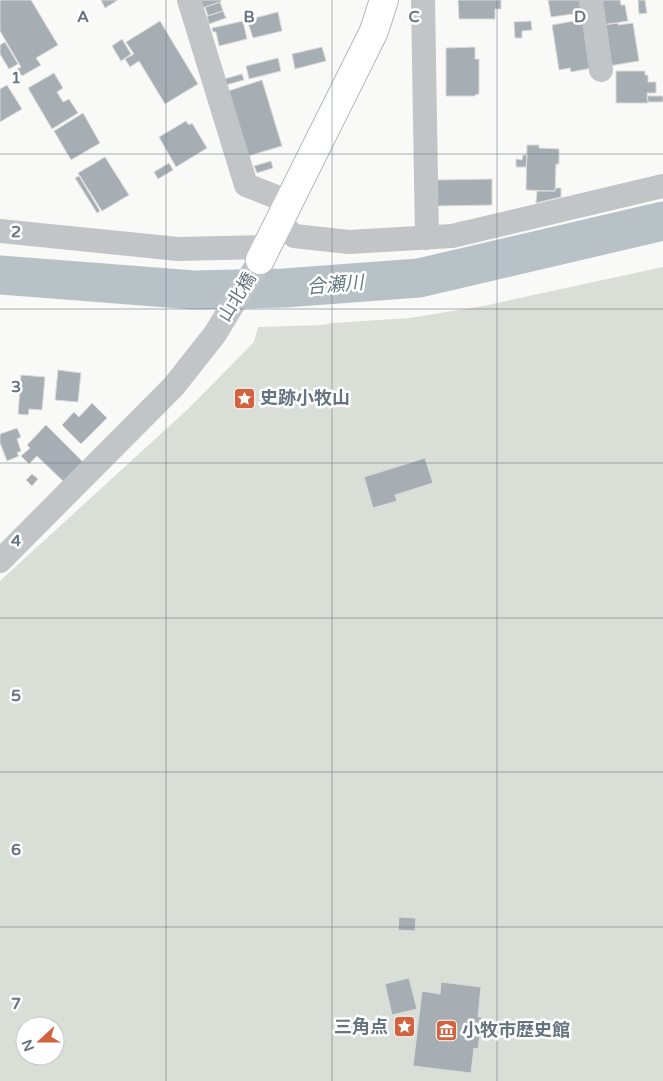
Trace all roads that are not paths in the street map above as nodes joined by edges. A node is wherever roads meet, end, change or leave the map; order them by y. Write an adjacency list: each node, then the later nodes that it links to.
1 (189, 0): 7 (street)
2 (384, 0): 7 (street)
3 (423, 0): 9 (street)
4 (592, 0): 5 (street)
5 (602, 70)
6 (663, 186): 9 (street)
7 (284, 212): 9 (street); 10 (street)
8 (0, 230): 10 (street)
9 (427, 238)
10 (264, 254): 11 (street, 山北橋)
11 (0, 561)

